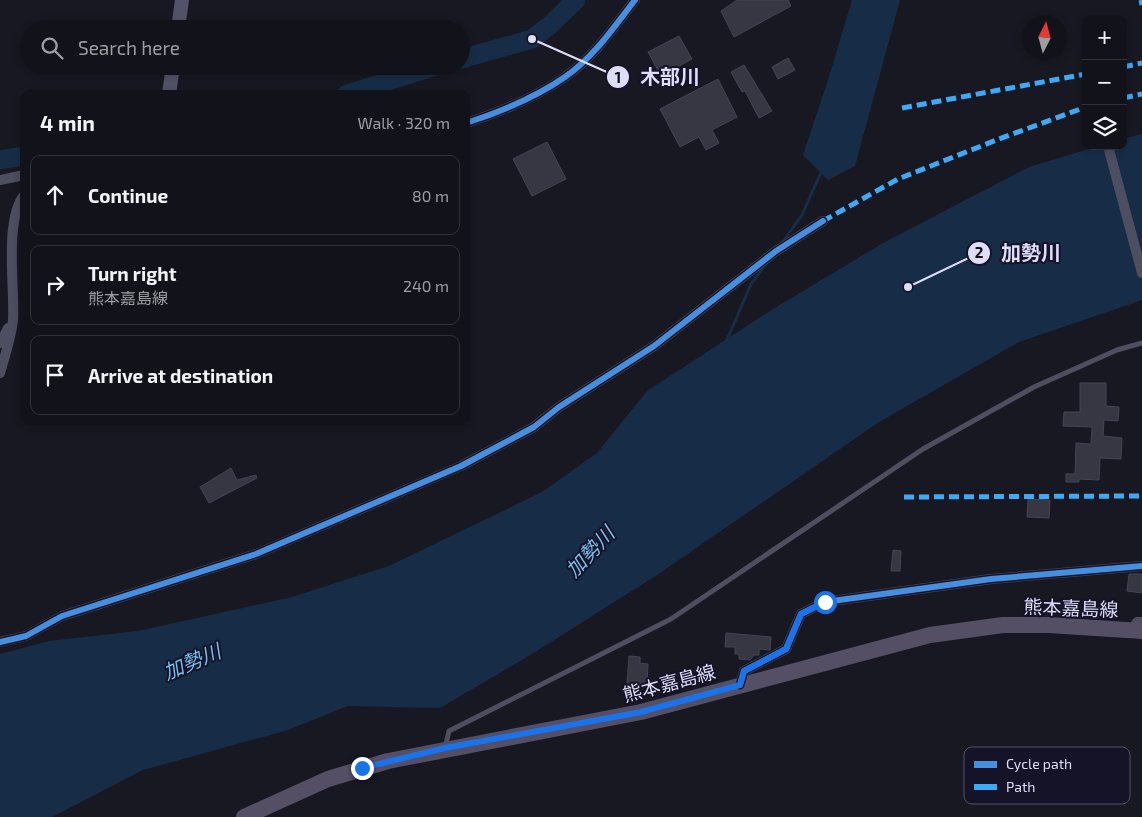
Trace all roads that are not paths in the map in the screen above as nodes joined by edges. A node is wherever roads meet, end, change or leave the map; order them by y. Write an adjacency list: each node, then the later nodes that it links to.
1 (182, 0): 3 (street)
2 (635, 0): 6 (street)
3 (179, 20)
4 (171, 75): 5 (street)
5 (169, 90)
6 (470, 121)
7 (1109, 150): 12 (street)
8 (20, 176): 9 (street)
9 (0, 180)
10 (20, 204): 13 (street)
11 (823, 221): 19 (street)
12 (1142, 272)
13 (13, 321): 14 (street); 16 (street)
14 (0, 343)
15 (1142, 343): 21 (lane)
16 (0, 373)
17 (1142, 566): 20 (street)
18 (1139, 628): 20 (main road, 熊本嘉島線)
19 (0, 642)
20 (740, 685): 21 (main road, 熊本嘉島線)
21 (445, 748): 22 (main road, 熊本嘉島線)
22 (244, 817)

